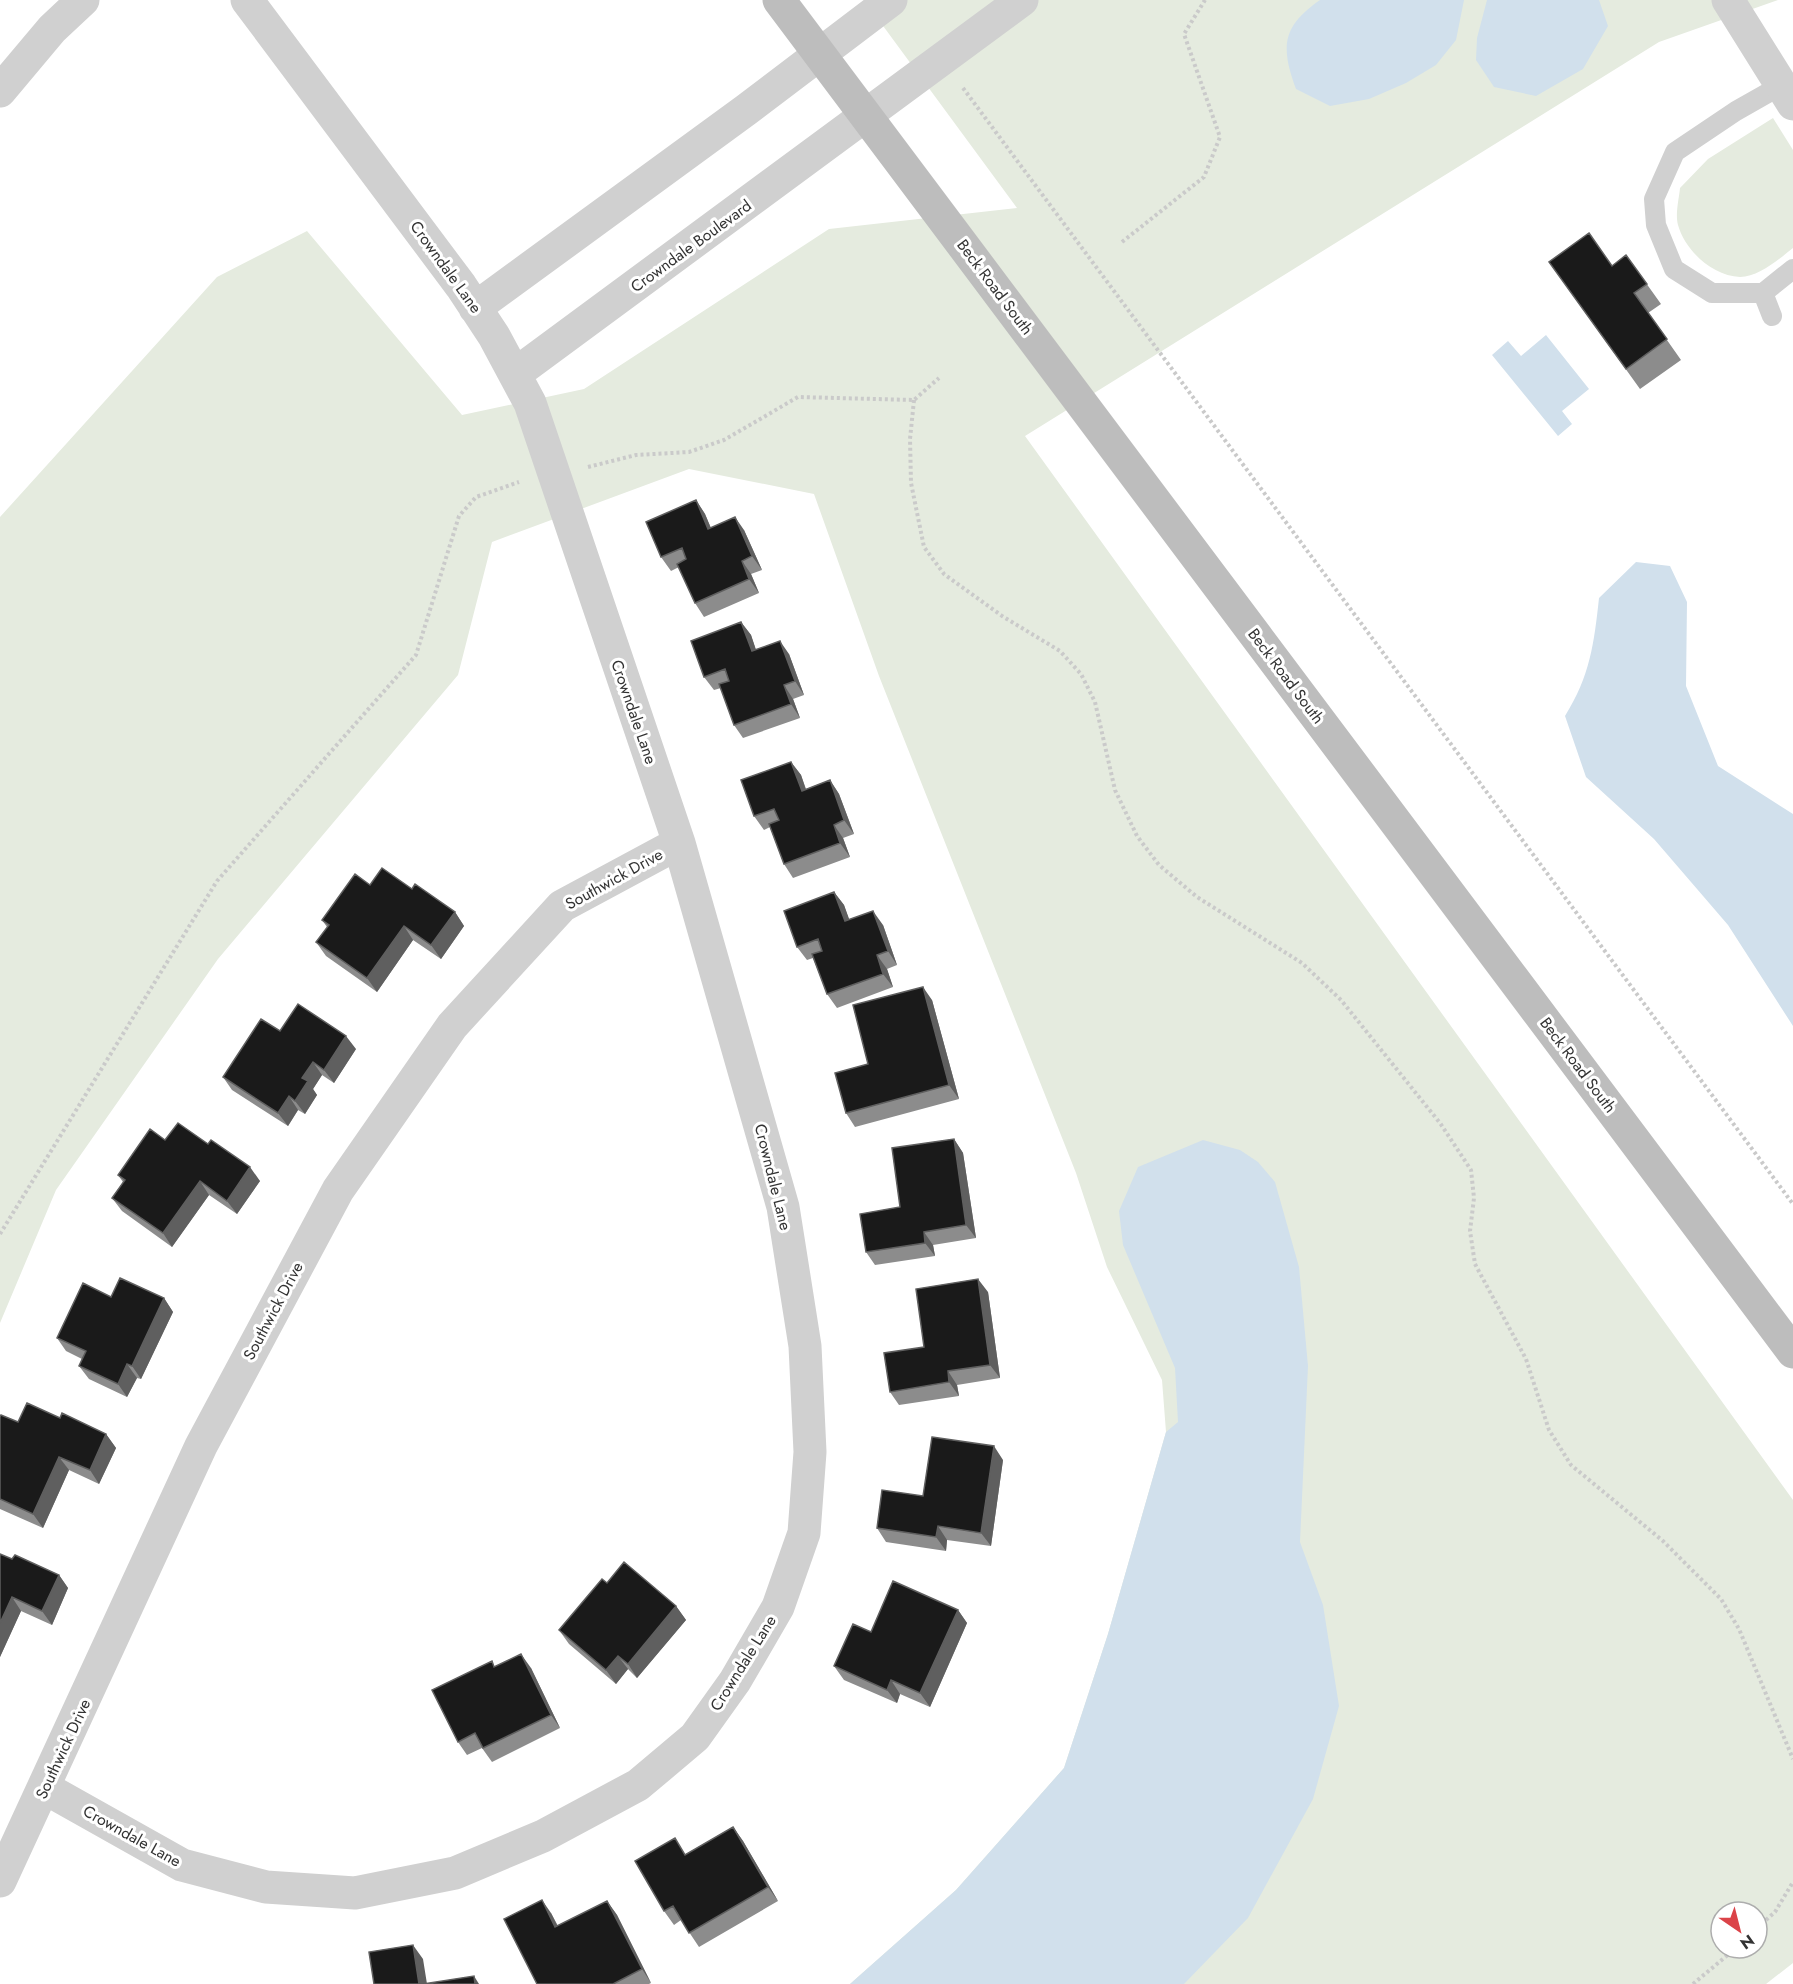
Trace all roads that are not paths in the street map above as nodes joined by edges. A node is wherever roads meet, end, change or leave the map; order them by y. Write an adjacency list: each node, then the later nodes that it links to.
1 (83, 0): 8 (street)
2 (247, 0): 13 (street, Crowndale Lane)
3 (779, 0): 7 (main road, Beck Road South)
4 (891, 0): 7 (street)
5 (1022, 0): 10 (street, Crowndale Boulevard)
6 (1728, 0): 9 (street)
7 (819, 53): 10 (main road, Beck Road South); 13 (street)
8 (0, 91)
9 (1787, 94): 12 (lane)
10 (866, 116): 15 (street, Crowndale Boulevard); 17 (main road, Beck Road South)
11 (1793, 269): 12 (lane)
12 (1763, 293): 14 (lane)
13 (476, 308): 15 (street, Crowndale Lane)
14 (1772, 316)
15 (515, 374): 16 (street, Crowndale Lane)
16 (679, 843): 18 (street, Southwick Drive); 18 (street, Crowndale Lane)
17 (1793, 1352)
18 (45, 1788): 19 (street, Southwick Drive)
19 (0, 1881)

